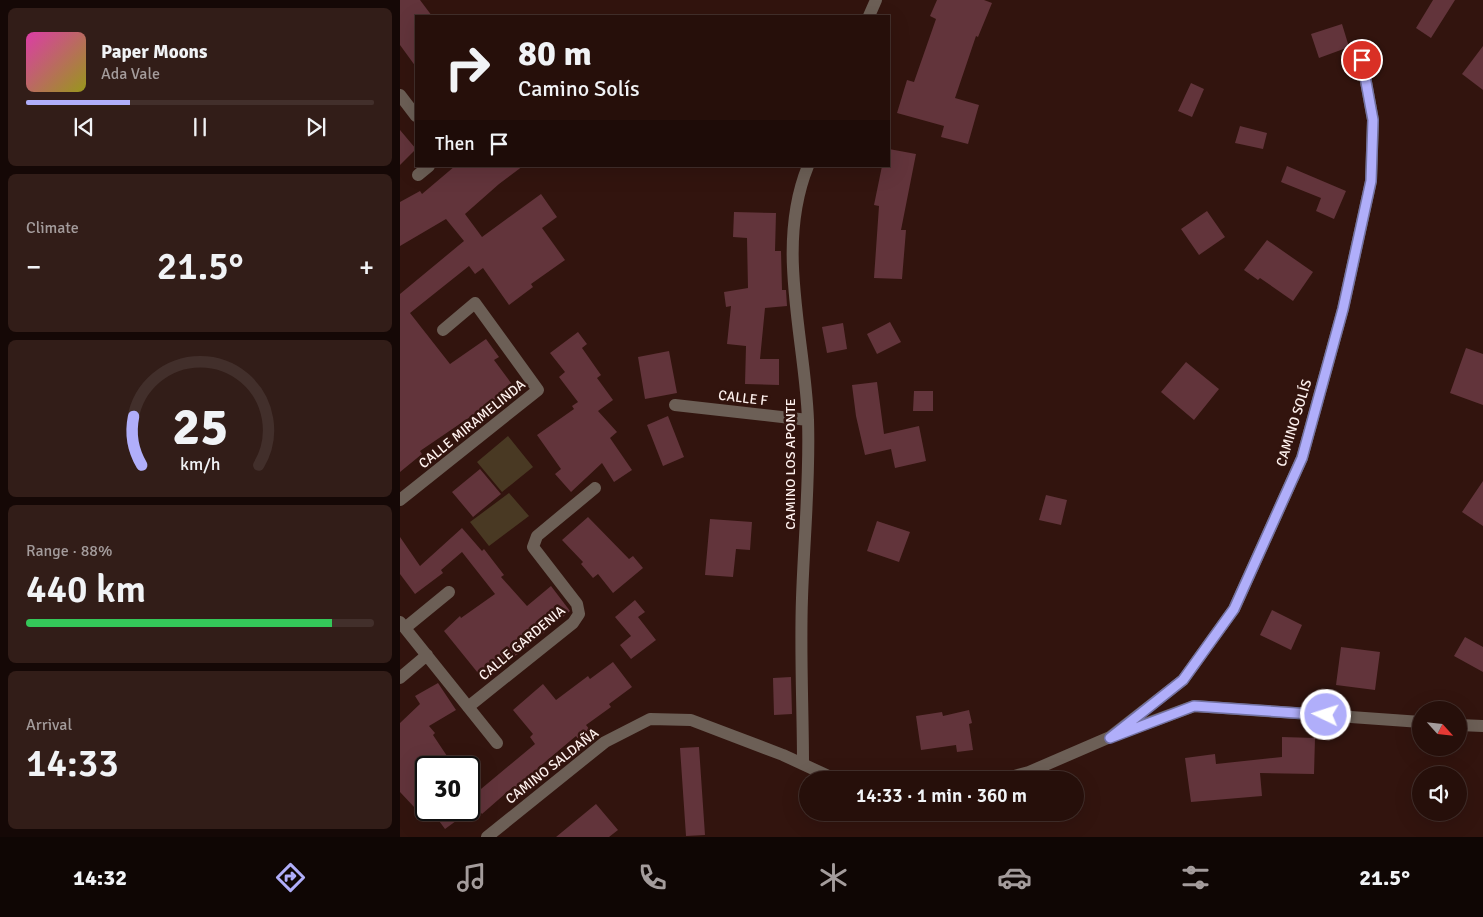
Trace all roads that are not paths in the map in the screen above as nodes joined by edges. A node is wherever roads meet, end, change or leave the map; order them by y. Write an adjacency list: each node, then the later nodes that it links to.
1 (876, 0): 2 (street)
2 (869, 15)
3 (1362, 60): 22 (street, CAMINO SOLÍS)
4 (400, 95): 5 (street)
5 (415, 115)
6 (428, 167): 8 (street)
7 (808, 167): 11 (street, CAMINO LOS APONTE)
8 (418, 175)
9 (443, 330): 13 (street, CALLE MIRAMELINDA)
10 (675, 404): 11 (street, CALLE F)
11 (808, 420): 24 (street, CAMINO LOS APONTE)
12 (596, 488): 18 (street, CALLE GARDENIA)
13 (400, 500)
14 (449, 592): 15 (street)
15 (402, 625): 16 (street)
16 (427, 655): 17 (street); 18 (street)
17 (400, 678)
18 (468, 707): 23 (street)
19 (1412, 721): 22 (street)
20 (1468, 725): 21 (street)
21 (1483, 726)
22 (1110, 738): 26 (street)
23 (497, 744)
24 (803, 764): 25 (street, CAMINO SALDAÑA); 27 (street, CAMINO SALDAÑA)
25 (818, 771)
26 (1031, 771)
27 (487, 837)

